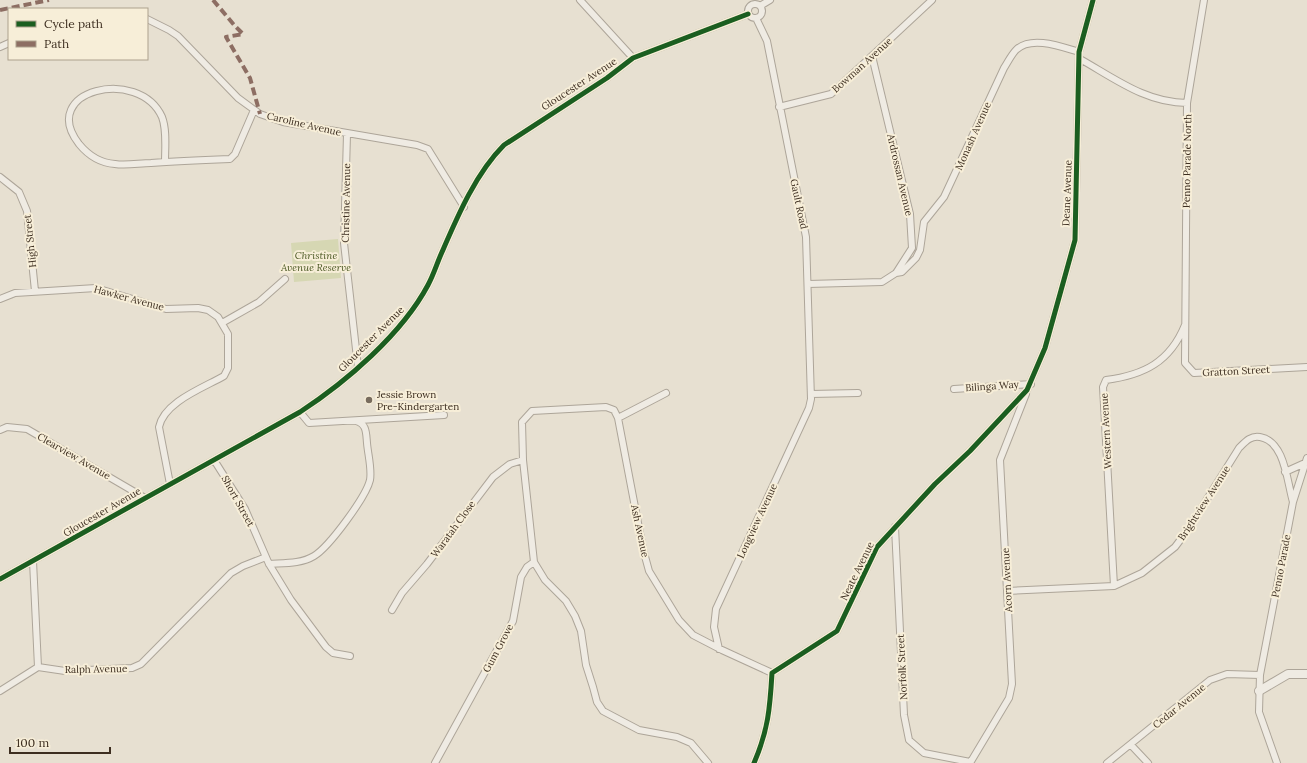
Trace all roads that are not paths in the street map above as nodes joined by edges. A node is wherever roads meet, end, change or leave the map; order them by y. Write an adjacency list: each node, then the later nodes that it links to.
1 (580, 0): 12 (street)
2 (770, 0): 6 (street)
3 (932, 0): 11 (street, Bowman Avenue)
4 (1094, 0): 10 (street, Deane Avenue)
5 (1204, 0): 14 (street, Penno Parade North)
6 (760, 6): 7 (street); 8 (street)
7 (748, 14): 8 (street); 12 (street, Gloucester Avenue)
8 (756, 18): 15 (street, Gault Road)
9 (148, 20): 16 (street, Caroline Avenue)
10 (1079, 52): 13 (street, Deane Avenue); 21 (street, Monash Avenue)
11 (872, 56): 15 (street, Bowman Avenue); 21 (street, Ardrossan Avenue)
12 (633, 58): 20 (street, Gloucester Avenue)
13 (1080, 59): 14 (street); 30 (street, Deane Avenue)
14 (1187, 103): 27 (street, Penno Parade North)
15 (779, 107): 23 (street, Gault Road)
16 (254, 110): 17 (street, Caroline Avenue); 18 (street)
17 (347, 134): 20 (street, Caroline Avenue); 28 (street, Christine Avenue)
18 (165, 162): 18 (street)
19 (0, 176): 24 (street, High Street)
20 (464, 207): 28 (street, Gloucester Avenue)
21 (896, 273): 23 (street, Ardrossan Avenue)
22 (285, 279): 26 (street)
23 (808, 284): 35 (street, Gault Road)
24 (35, 291): 25 (street, Hawker Avenue); 26 (street, Hawker Avenue)
25 (0, 299)
26 (222, 323): 46 (street, Hawker Avenue)
27 (1185, 324): 29 (street, Gratton Street); 55 (street, Western Avenue)
28 (358, 367): 36 (street, Gloucester Avenue)
29 (1307, 367)
30 (1031, 383): 31 (street, Bilinga Way); 32 (street, Neate Avenue)
31 (954, 389)
32 (1027, 390): 49 (street, Neate Avenue); 56 (street, Acorn Avenue)
33 (666, 393): 38 (street)
34 (858, 393): 35 (street)
35 (811, 394): 58 (street, Longview Avenue)
36 (300, 412): 39 (street); 41 (street, Gloucester Avenue)
37 (444, 415): 39 (street)
38 (618, 418): 42 (street); 58 (street, Ash Avenue)
39 (356, 421): 53 (street)
40 (0, 430): 47 (street, Clearview Avenue)
41 (214, 460): 46 (street, Gloucester Avenue); 50 (street, Short Street)
42 (523, 460): 52 (street); 57 (street, Waratah Close)
43 (1306, 460): 44 (street); 45 (street, Penno Parade)
44 (1285, 472): 48 (street, Brightview Avenue); 55 (street, Brightview Avenue)
45 (1304, 474): 48 (street, Penno Parade)
46 (170, 484): 47 (street, Gloucester Avenue)
47 (145, 498): 51 (street, Gloucester Avenue)
48 (1293, 502): 63 (street, Penno Parade)
49 (895, 526): 61 (street, Neate Avenue); 70 (street, Norfolk Street)
50 (266, 557): 53 (street, Short Street); 60 (street, Ralph Avenue)
51 (33, 561): 54 (street, Gloucester Avenue); 60 (street)
52 (534, 562): 67 (street, Gum Grove); 68 (street)
53 (269, 564): 59 (street, Short Street)
54 (0, 579)
55 (1114, 586): 56 (street, Brightview Avenue)
56 (1007, 591): 70 (street, Acorn Avenue)
57 (392, 610)
58 (719, 649): 61 (street, Ash Avenue)
59 (350, 656)
60 (38, 667): 64 (street)
61 (772, 673): 69 (street)
62 (1307, 674): 65 (street)
63 (1260, 675): 65 (street, Penno Parade); 66 (street, Cedar Avenue)
64 (0, 691)
65 (1259, 691): 73 (street, Penno Parade)
66 (1130, 745): 71 (street, Cedar Avenue); 72 (street)
67 (435, 763)
68 (708, 763)
69 (754, 763)
70 (970, 763)
71 (1107, 763)
72 (1148, 763)
73 (1277, 763)

